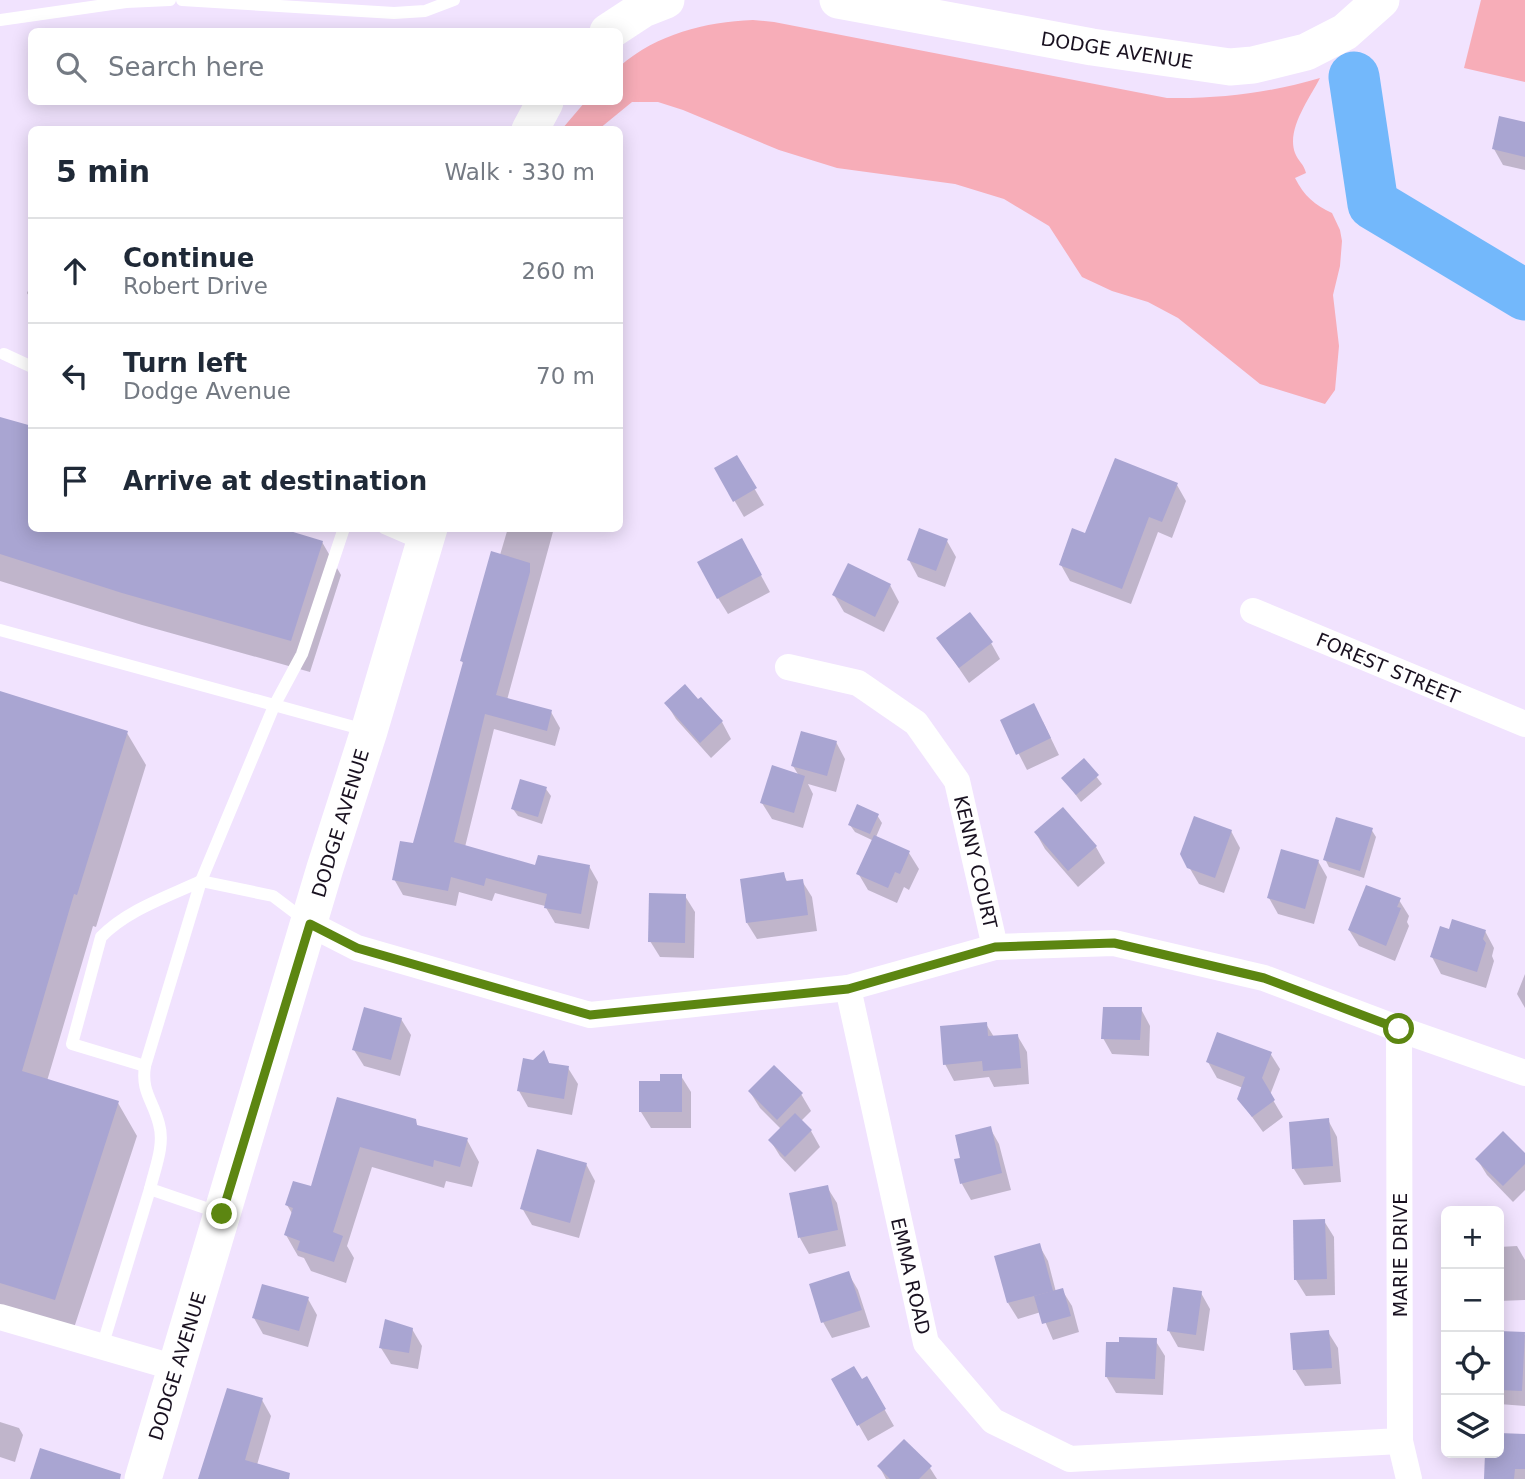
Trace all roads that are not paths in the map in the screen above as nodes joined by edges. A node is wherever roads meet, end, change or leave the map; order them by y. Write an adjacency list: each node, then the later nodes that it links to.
1 (170, 0): 7 (lane)
2 (183, 0): 3 (lane)
3 (454, 0)
4 (666, 0): 8 (main road)
5 (838, 0): 6 (main road, DODGE AVENUE)
6 (1381, 0)
7 (0, 20)
8 (614, 28)
9 (543, 105): 10 (main road)
10 (532, 126)
11 (4, 354): 12 (lane)
12 (28, 365)
13 (343, 532): 19 (lane)
14 (403, 532): 15 (lane)
15 (427, 537): 21 (main road, DODGE AVENUE)
16 (1253, 611): 20 (street, FOREST STREET)
17 (0, 629): 19 (lane)
18 (788, 667): 24 (street, KENNY COURT)
19 (274, 706): 21 (lane); 22 (lane)
20 (1525, 724)
21 (369, 731): 23 (main road, DODGE AVENUE)
22 (201, 881): 23 (lane); 27 (lane); 27 (lane)
23 (310, 924): 25 (street); 30 (main road, DODGE AVENUE)
24 (995, 947): 25 (street); 26 (street)
25 (848, 989): 34 (street, EMMA ROAD)
26 (1399, 1029): 28 (street); 34 (street, MARIE DRIVE)
27 (145, 1066): 29 (lane)
28 (1525, 1073)
29 (150, 1189): 30 (lane); 32 (lane)
30 (222, 1214): 33 (main road, DODGE AVENUE)
31 (0, 1317): 32 (street)
32 (102, 1347): 33 (street)
33 (176, 1368): 35 (main road, DODGE AVENUE)
34 (1400, 1441): 36 (street, MARIE DRIVE)
35 (143, 1479)
36 (1409, 1479)

